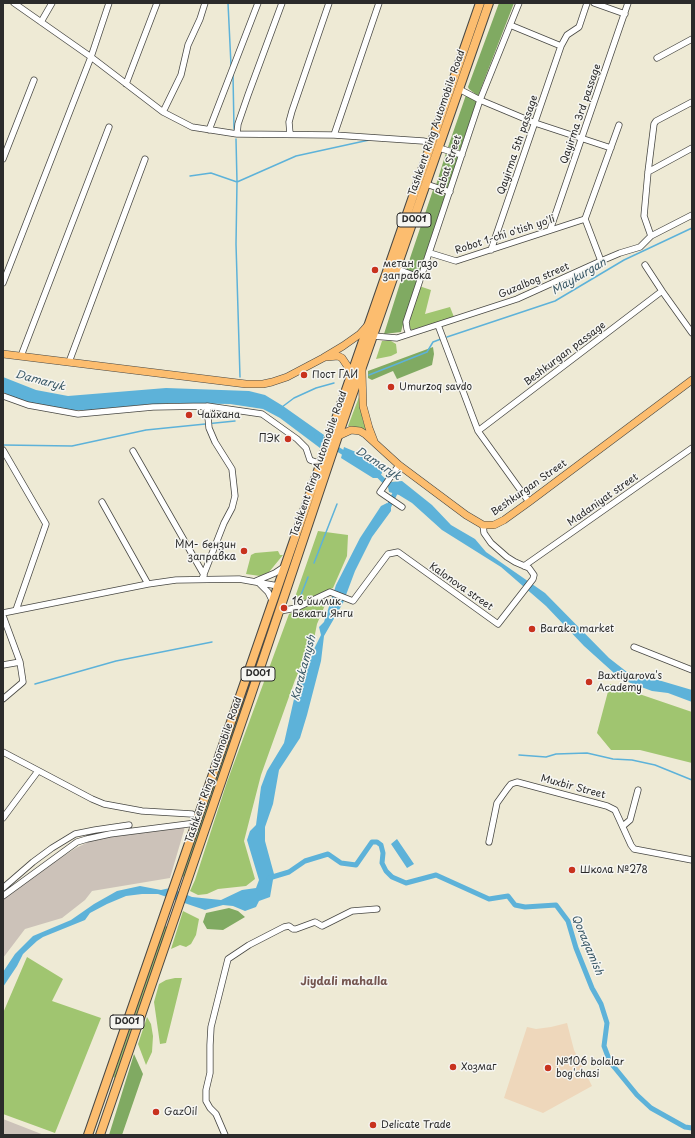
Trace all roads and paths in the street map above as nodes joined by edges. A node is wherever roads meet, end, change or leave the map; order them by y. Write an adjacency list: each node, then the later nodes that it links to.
1 (14, 3): 17 (street)
2 (52, 3): 17 (street)
3 (109, 3): 21 (street)
4 (157, 3): 24 (street)
5 (205, 3): 29 (street)
6 (258, 3): 33 (street)
7 (282, 3): 34 (street)
8 (329, 3): 35 (street)
9 (379, 3): 36 (street)
10 (480, 3): 26 (highway, Tashkent Ring Automobile Road / D001)
11 (489, 3): 25 (highway, Tashkent Ring Automobile Road / D001)
12 (519, 3): 18 (street, Rabat Street)
13 (587, 3): 20 (street, Qayirma 5th passage)
14 (594, 3): 16 (street)
15 (628, 3): 16 (street, Qayirma 3rd passage)
16 (625, 14): 37 (street, Qayirma 3rd passage)
17 (41, 22): 21 (street)
18 (510, 24): 20 (street); 27 (street, Rabat Street)
19 (692, 39): 22 (street)
20 (561, 46): 30 (street, Qayirma 5th passage)
21 (91, 57): 24 (street); 57 (street)
22 (657, 58)
23 (34, 80): 42 (street)
24 (126, 84): 29 (street)
25 (459, 89): 26 (highway, Tashkent Ring Automobile Road / D001); 27 (street)
26 (452, 98): 38 (highway, Tashkent Ring Automobile Road / D001)
27 (480, 100): 30 (street); 41 (street, Rabat Street)
28 (692, 102): 44 (street)
29 (163, 112): 33 (street)
30 (535, 122): 37 (street); 51 (street, Qayirma 5th passage)
31 (619, 125): 39 (street)
32 (109, 127): 66 (street)
33 (209, 130): 34 (street)
34 (237, 134): 35 (street)
35 (290, 134): 36 (street)
36 (334, 136): 38 (street)
37 (582, 138): 39 (street); 49 (street, Qayirma 3rd passage)
38 (435, 146): 41 (street); 45 (highway, Tashkent Ring Automobile Road / D001); 58 (highway, Tashkent Ring Automobile Road / D001)
39 (611, 148): 48 (street)
40 (692, 148): 44 (street)
41 (462, 155): 46 (street, Rabat Street)
42 (3, 159)
43 (145, 159): 68 (street)
44 (648, 172): 50 (street)
45 (426, 184): 46 (street); 55 (highway, Tashkent Ring Automobile Road / D001)
46 (450, 192): 52 (street, Rabat Street)
47 (692, 215): 50 (street, Guzalbog street)
48 (585, 219): 49 (street, Robot 1-chi o'tish yo'li); 53 (street)
49 (550, 230): 51 (street, Robot 1-chi o'tish yo'li)
50 (651, 236): 53 (street, Guzalbog street)
51 (491, 250): 52 (street, Robot 1-chi o'tish yo'li)
52 (430, 254): 56 (street, Rabat Street)
53 (601, 261): 61 (street, Guzalbog street)
54 (645, 265): 59 (street)
55 (397, 268): 56 (street); 58 (highway, Tashkent Ring Automobile Road / D001)
56 (421, 278): 63 (street, Rabat Street)
57 (3, 283)
58 (388, 283): 60 (highway, Tashkent Ring Automobile Road / D001); 64 (highway, Tashkent Ring Automobile Road / D001)
59 (662, 292): 62 (street); 74 (street, Beshkurgan passage)
60 (370, 321): 67 (main road); 70 (highway, Tashkent Ring Automobile Road / D001)
61 (438, 325): 63 (street, Guzalbog street); 74 (street)
62 (692, 333)
63 (409, 334): 64 (street, Guzalbog street)
64 (374, 336): 69 (highway, Tashkent Ring Automobile Road / D001)
65 (3, 354): 66 (main road)
66 (21, 356): 68 (main road)
67 (323, 358): 68 (main road); 70 (main road)
68 (69, 362)
69 (362, 368): 75 (highway, Tashkent Ring Automobile Road / D001); 76 (main road)
70 (350, 380): 75 (highway, Tashkent Ring Automobile Road / D001)
71 (692, 380): 83 (main road, Beshkurgan Street)
72 (3, 396): 73 (street)
73 (207, 406): 80 (street); 88 (street)
74 (478, 431): 83 (street)
75 (335, 434): 76 (main road, Beshkurgan Street); 80 (highway, Tashkent Ring Automobile Road / D001)
76 (375, 443): 81 (main road, Beshkurgan Street)
77 (692, 448): 87 (street, Madaniyat street)
78 (3, 450): 94 (street)
79 (132, 450): 88 (street)
80 (324, 461): 86 (highway, Tashkent Ring Automobile Road / D001); 92 (highway, Tashkent Ring Automobile Road / D001)
81 (399, 465): 84 (street); 85 (main road, Beshkurgan Street)
82 (102, 502): 90 (street)
83 (529, 502): 85 (main road, Beshkurgan Street)
84 (402, 507)
85 (483, 525): 87 (street, Kalonova street)
86 (285, 566): 89 (street); 91 (highway, Tashkent Ring Automobile Road / D001)
87 (524, 566): 95 (street, Kalonova street)
88 (203, 577): 89 (street); 90 (street)
89 (256, 581): 91 (street); 93 (street)
90 (148, 584): 94 (street)
91 (278, 586): 92 (highway); 93 (highway, Tashkent Ring Automobile Road / D001)
92 (287, 588): 95 (highway, Tashkent Ring Automobile Road / D001)
93 (273, 602): 101 (highway, Tashkent Ring Automobile Road / D001)
94 (16, 610): 96 (street)
95 (280, 611): 102 (highway, Tashkent Ring Automobile Road / D001)
96 (4, 612): 98 (street)
97 (634, 647): 100 (street)
98 (20, 662): 99 (street); 103 (street)
99 (3, 665)
100 (692, 670)
101 (241, 691): 102 (highway); 109 (highway, Tashkent Ring Automobile Road / D001)
102 (251, 695): 118 (highway, Tashkent Ring Automobile Road / D001)
103 (3, 699)
104 (3, 752): 105 (street)
105 (38, 771): 107 (street); 108 (street)
106 (638, 790): 111 (street)
107 (192, 814)
108 (3, 818)
109 (196, 824): 115 (street); 117 (highway, Tashkent Ring Automobile Road / D001)
110 (129, 825): 114 (street)
111 (623, 826): 112 (street, Muxbir Street); 113 (street, Muxbir Street)
112 (489, 842)
113 (692, 860)
114 (3, 888)
115 (3, 896)
116 (377, 909): 121 (street)
117 (106, 1082): 118 (highway); 119 (highway, D001)
118 (117, 1086): 120 (highway, D001)
119 (88, 1135)
120 (100, 1135)
121 (225, 1135)

